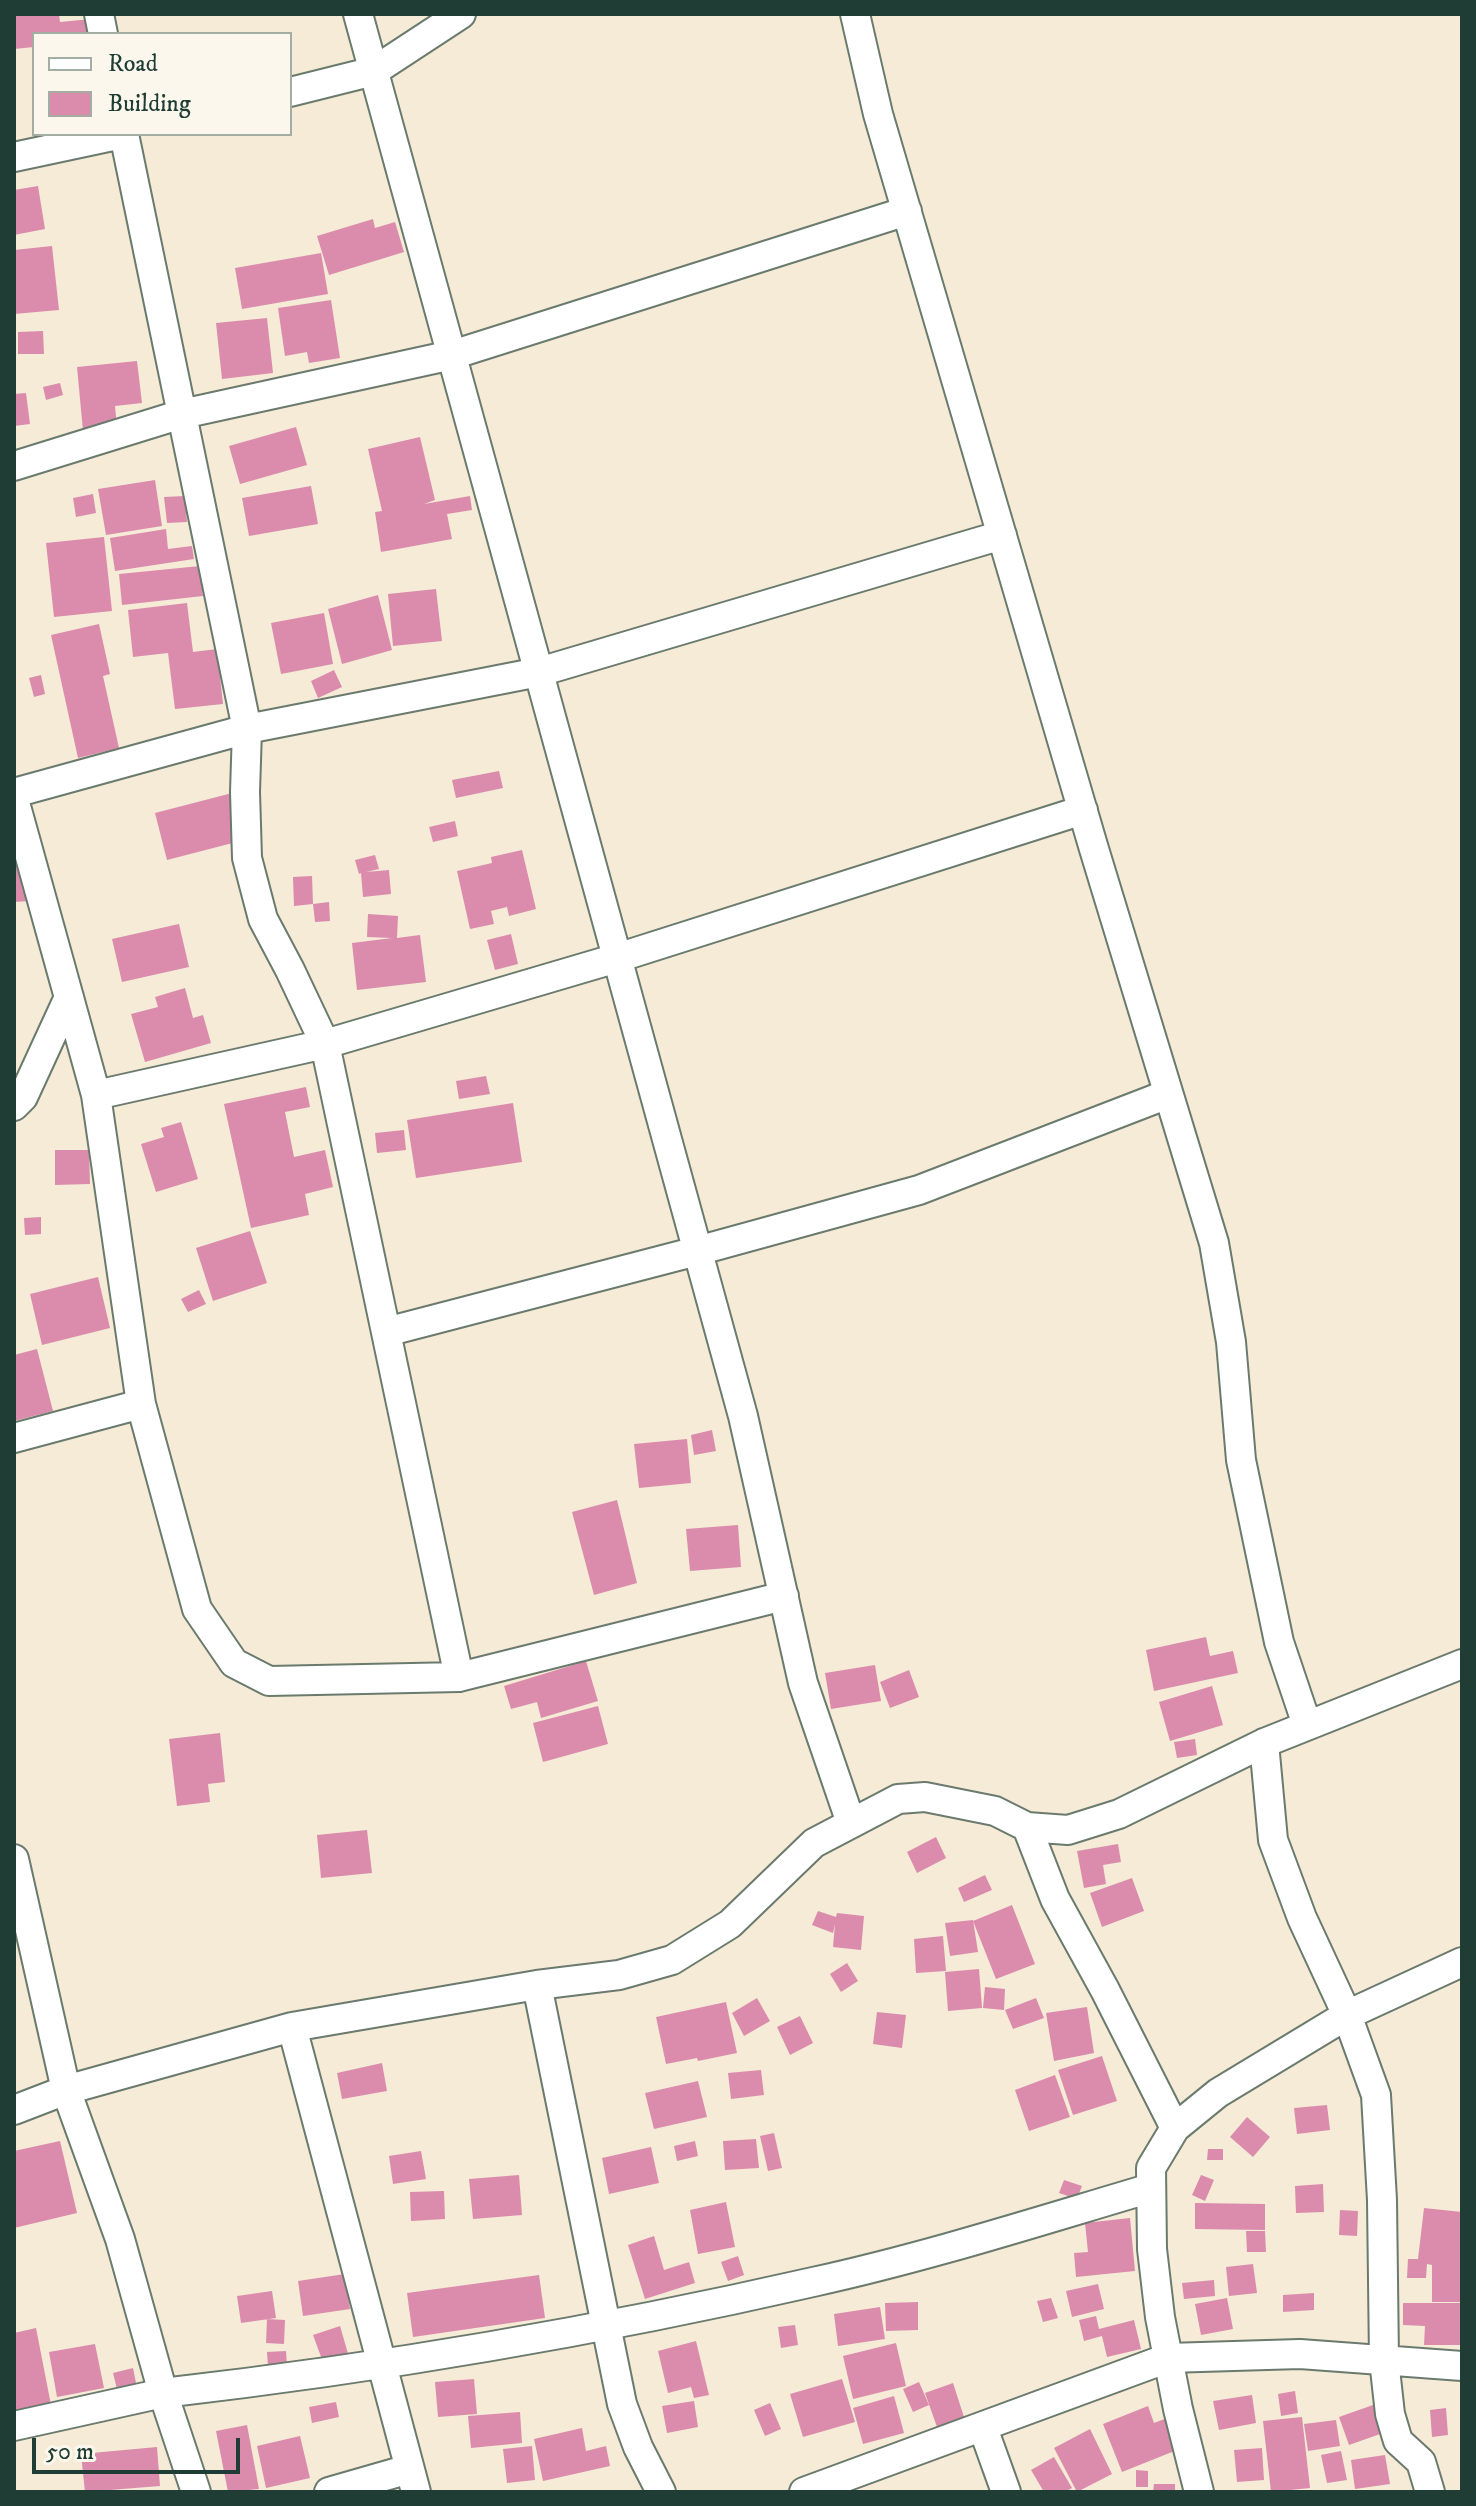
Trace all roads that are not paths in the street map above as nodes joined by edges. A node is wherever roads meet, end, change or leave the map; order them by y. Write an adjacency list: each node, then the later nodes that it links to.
1 (358, 14): 4 (street)
2 (461, 14): 4 (street)
3 (855, 14): 9 (street)
4 (374, 71): 5 (street); 10 (street)
5 (292, 92)
6 (114, 136): 8 (street)
7 (123, 136): 11 (street)
8 (14, 157)
9 (907, 211): 10 (street); 13 (street)
10 (452, 355): 11 (street); 14 (street)
11 (182, 414): 12 (street); 15 (street)
12 (14, 466)
13 (1002, 535): 14 (street); 18 (street)
14 (539, 672): 15 (street); 19 (street)
15 (247, 729): 16 (street); 21 (street)
16 (14, 793)
17 (14, 799): 20 (street)
18 (1083, 810): 19 (street); 22 (street)
19 (617, 958): 21 (street); 25 (street)
20 (69, 997): 23 (street); 24 (street)
21 (325, 1044): 23 (street); 26 (street)
22 (1168, 1094): 25 (street); 32 (street)
23 (96, 1095): 27 (street)
24 (14, 1106)
25 (697, 1251): 26 (street); 29 (street)
26 (386, 1332): 31 (street)
27 (141, 1404): 28 (street); 31 (street)
28 (14, 1438)
29 (784, 1596): 31 (street); 34 (street)
30 (1462, 1664): 32 (street)
31 (459, 1677)
32 (1307, 1725): 33 (street)
33 (1264, 1743): 35 (street); 39 (street)
34 (851, 1823): 35 (street); 38 (street)
35 (1027, 1827): 43 (street)
36 (14, 1859): 41 (street)
37 (1462, 1962): 39 (street)
38 (537, 1985): 40 (street); 45 (street)
39 (1347, 2015): 43 (street); 47 (street)
40 (292, 2027): 41 (street); 48 (street)
41 (66, 2090): 42 (street); 50 (street)
42 (14, 2110)
43 (1175, 2128): 44 (street)
44 (1151, 2188): 45 (street); 46 (street)
45 (606, 2325): 48 (street); 56 (street)
46 (1168, 2358): 47 (street); 52 (street); 59 (street)
47 (1384, 2360): 49 (street); 60 (street)
48 (380, 2363): 50 (street); 53 (street)
49 (1462, 2366)
50 (163, 2393): 51 (street); 54 (street)
51 (14, 2426)
52 (983, 2428): 57 (street); 58 (street)
53 (412, 2481): 55 (street)
54 (196, 2492)
55 (329, 2492)
56 (661, 2492)
57 (804, 2492)
58 (1006, 2492)
59 (1199, 2492)
60 (1430, 2492)

